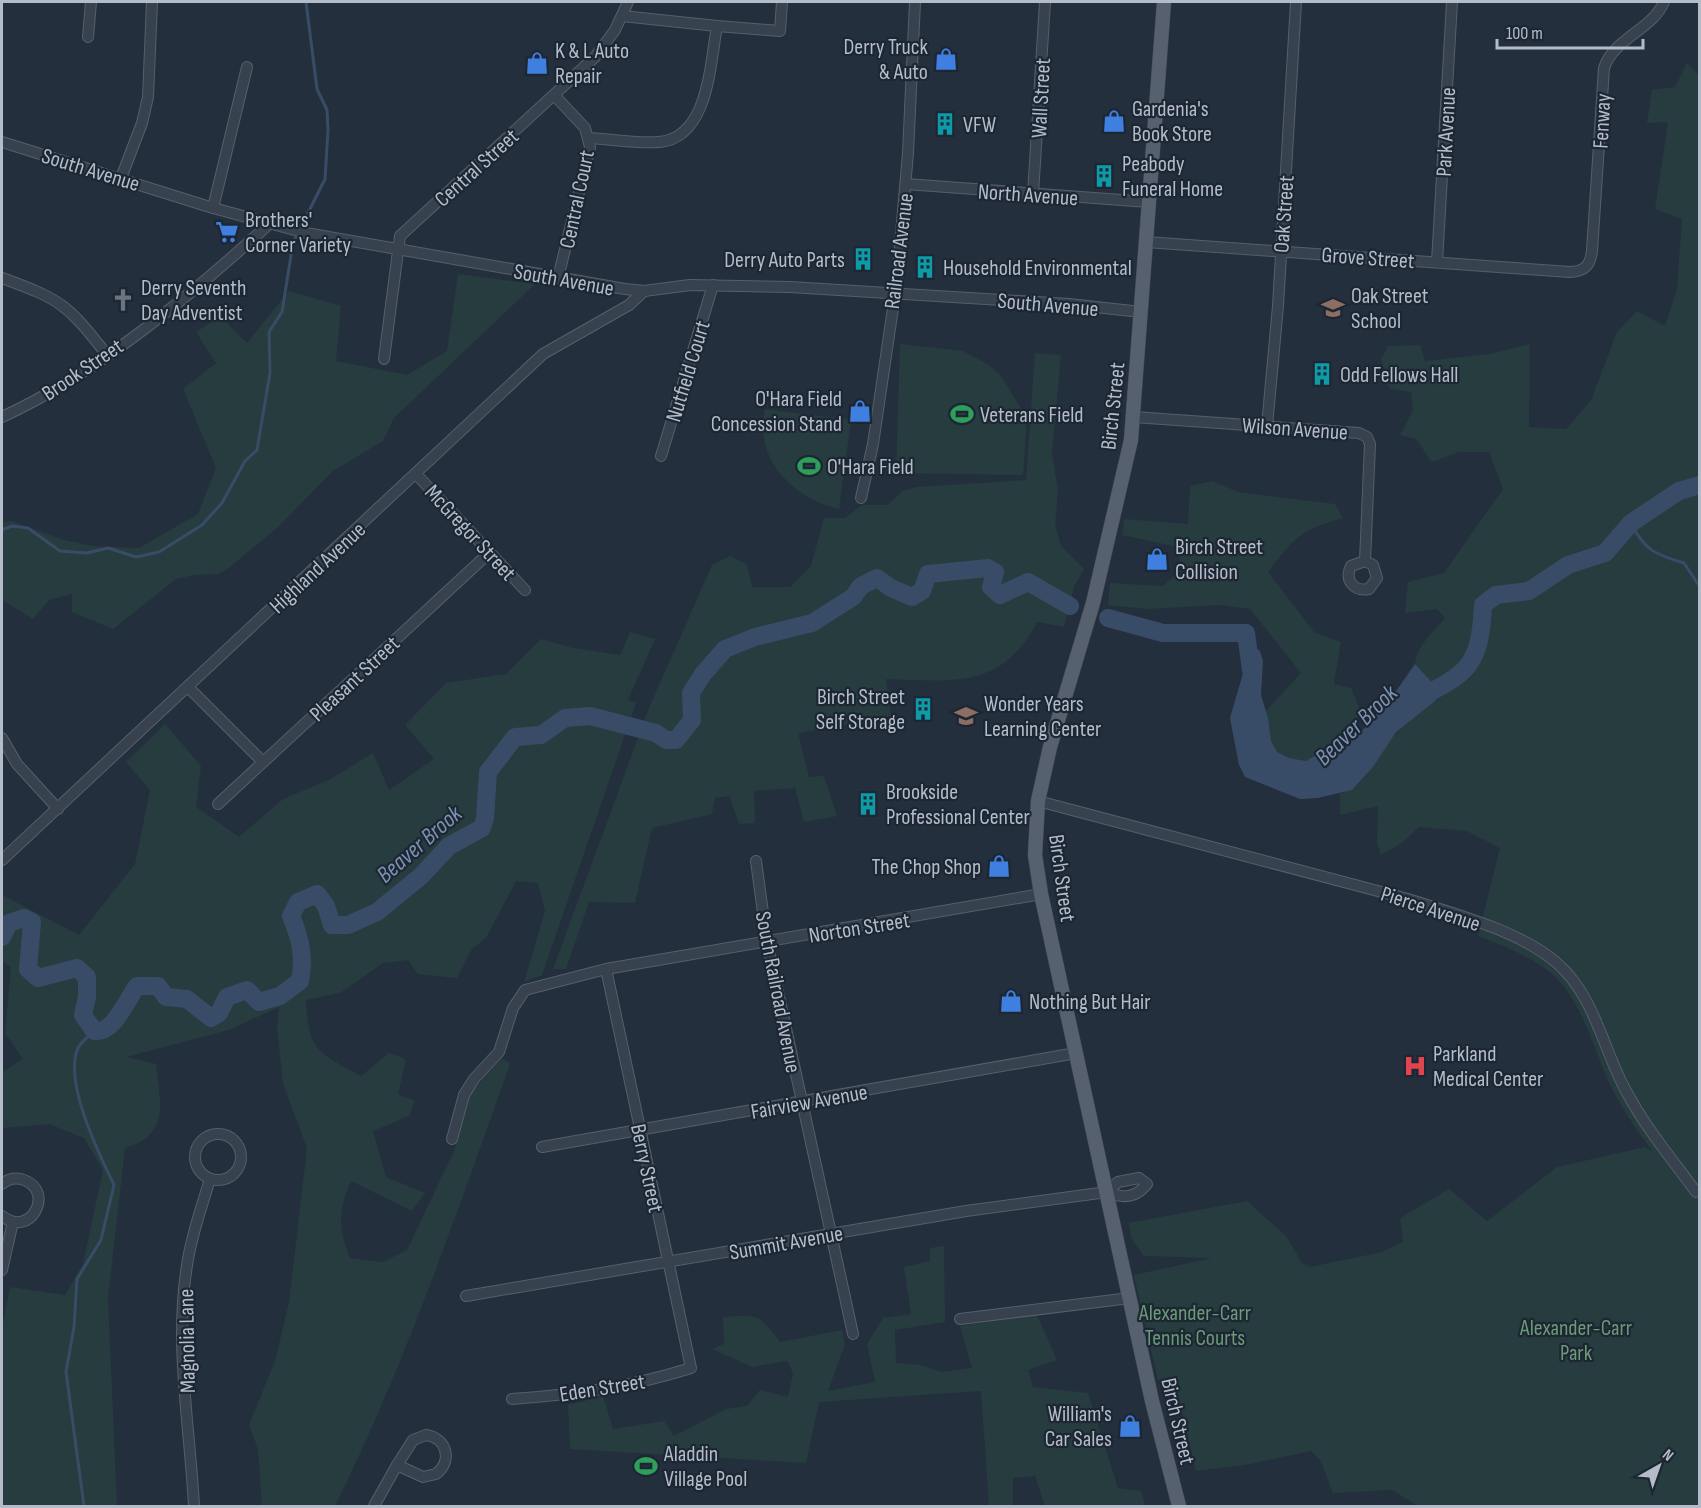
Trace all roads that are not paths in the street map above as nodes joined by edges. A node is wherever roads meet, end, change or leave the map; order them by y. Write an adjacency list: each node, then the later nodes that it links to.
1 (92, 2): 13 (street)
2 (152, 2): 18 (street)
3 (628, 2): 11 (street, Central Street)
4 (782, 2): 12 (street)
5 (915, 2): 19 (street, Railroad Avenue)
6 (1045, 2): 20 (street, Wall Street)
7 (1164, 2): 21 (main road, Birch Street)
8 (1296, 2): 26 (street, Oak Street)
9 (1452, 2): 27 (street, Park Avenue)
10 (1664, 2): 28 (street, Fenway)
11 (622, 16): 12 (street); 15 (street, Central Street)
12 (717, 26): 16 (street)
13 (88, 37)
14 (247, 67): 22 (street)
15 (555, 96): 16 (street, Central Court); 25 (street, Central Street)
16 (589, 138): 30 (street, Central Court)
17 (2, 142): 18 (street, South Avenue)
18 (121, 178): 22 (street, South Avenue)
19 (906, 184): 20 (street, North Avenue); 33 (street, Railroad Avenue)
20 (1033, 194): 21 (street, North Avenue)
21 (1149, 202): 24 (main road, Birch Street)
22 (213, 208): 23 (street, South Avenue)
23 (269, 224): 25 (street, South Avenue); 35 (street, Brook Street)
24 (1146, 242): 26 (street, Grove Street); 34 (main road, Birch Street)
25 (396, 249): 30 (street, South Avenue); 36 (street, Central Street)
26 (1281, 252): 27 (street, Grove Street); 39 (street, Oak Street)
27 (1437, 262): 28 (street, Grove Street)
28 (1588, 265)
29 (2, 278): 35 (street)
30 (558, 278): 32 (street, South Avenue)
31 (713, 285): 32 (street, South Avenue); 33 (street, South Avenue); 40 (street, Nutfield Court)
32 (644, 291): 41 (street, Highland Avenue)
33 (895, 292): 34 (street, South Avenue); 42 (street, Railroad Avenue)
34 (1141, 312): 38 (main road, Birch Street)
35 (107, 355): 37 (street, Brook Street)
36 (384, 359)
37 (2, 417)
38 (1134, 417): 39 (street, Wilson Avenue); 49 (main road, Birch Street)
39 (1267, 426): 44 (street, Wilson Avenue)
40 (661, 456)
41 (416, 474): 43 (street, McGregor Street); 46 (street, Highland Avenue)
42 (861, 498)
43 (490, 552): 45 (street, McGregor Street); 48 (street, Pleasant Street)
44 (1365, 561)
45 (525, 590)
46 (188, 687): 48 (street); 51 (street, Highland Avenue)
47 (2, 738): 51 (street)
48 (263, 762): 50 (street, Pleasant Street)
49 (1038, 801): 54 (main road, Birch Street); 65 (street, Pierce Avenue)
50 (218, 804)
51 (58, 809): 52 (street, Highland Avenue)
52 (2, 860)
53 (756, 861): 55 (street, South Railroad Avenue)
54 (1041, 894): 55 (street, Norton Street); 57 (main road, Birch Street)
55 (767, 942): 56 (street, Norton Street); 58 (street, South Railroad Avenue)
56 (606, 969): 59 (street, Berry Street); 60 (street, Norton Street)
57 (1076, 1053): 58 (street, Fairview Avenue); 64 (main road, Birch Street)
58 (801, 1103): 59 (street, Fairview Avenue); 68 (street, South Railroad Avenue)
59 (640, 1128): 61 (street, Fairview Avenue); 69 (street, Berry Street)
60 (452, 1139)
61 (543, 1147)
62 (210, 1179): 62 (street); 78 (street, Magnolia Lane)
63 (2, 1184): 67 (street)
64 (1107, 1192): 68 (street, Summit Avenue); 72 (main road, Birch Street)
65 (1696, 1192)
66 (2, 1216): 67 (street)
67 (13, 1222): 70 (street)
68 (830, 1234): 69 (street, Summit Avenue); 74 (street, South Railroad Avenue)
69 (669, 1263): 71 (street, Summit Avenue); 75 (street, Berry Street)
70 (2, 1270)
71 (466, 1296)
72 (1130, 1298): 73 (street); 80 (main road, Birch Street)
73 (960, 1319)
74 (853, 1334)
75 (691, 1368): 76 (street, Eden Street)
76 (512, 1399)
77 (397, 1465): 77 (street); 79 (street)
78 (194, 1506)
79 (374, 1506)
80 (1179, 1506)

